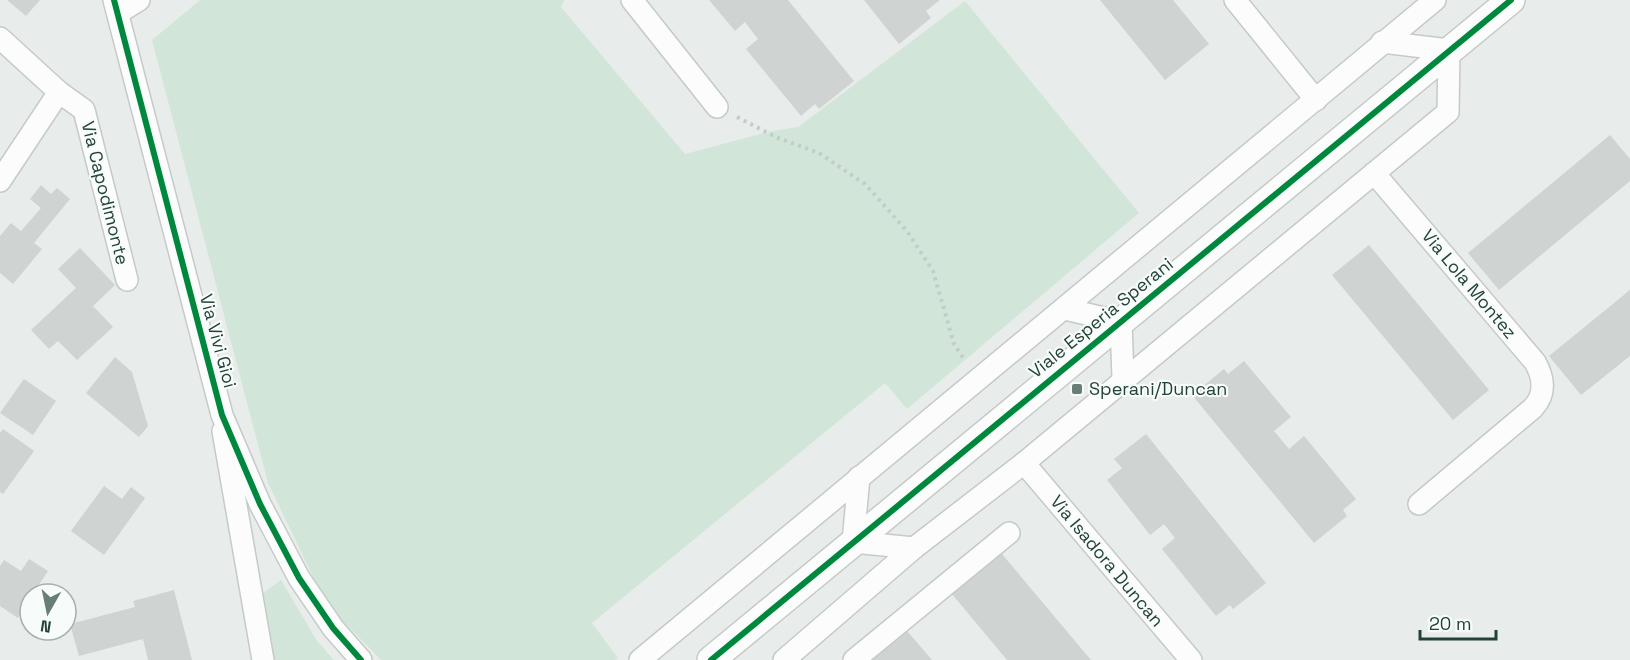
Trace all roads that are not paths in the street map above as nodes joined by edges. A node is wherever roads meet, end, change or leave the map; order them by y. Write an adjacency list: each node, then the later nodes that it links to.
1 (139, 0): 6 (street)
2 (632, 0): 12 (street)
3 (1235, 0): 11 (street)
4 (1435, 0): 8 (street, Viale Esperia Sperani)
5 (1511, 0): 9 (street, Viale Esperia Sperani)
6 (116, 6): 19 (street, Via Vivi Gioi)
7 (0, 38): 10 (street, Via Capodimonte)
8 (1382, 42): 9 (street); 11 (street, Viale Esperia Sperani)
9 (1449, 51): 13 (street); 17 (street, Viale Esperia Sperani)
10 (59, 92): 14 (street); 15 (street, Via Capodimonte)
11 (1316, 100): 16 (street, Viale Esperia Sperani)
12 (717, 107)
13 (1374, 173): 18 (street); 22 (street, Via Lola Montez)
14 (0, 181)
15 (127, 280)
16 (1065, 309): 17 (street); 21 (street, Viale Esperia Sperani)
17 (1121, 322): 18 (street); 24 (street, Viale Esperia Sperani)
18 (1123, 378): 20 (street)
19 (222, 415): 27 (street, Via Vivi Gioi); 28 (street, Via Vivi Gioi)
20 (1024, 463): 25 (street); 32 (street, Via Isadora Duncan)
21 (859, 477): 24 (street); 29 (street, Viale Esperia Sperani)
22 (1419, 504)
23 (1009, 533): 31 (street)
24 (853, 542): 25 (street); 30 (street, Viale Esperia Sperani)
25 (914, 548): 26 (street)
26 (797, 656)
27 (263, 660)
28 (362, 660)
29 (640, 660)
30 (711, 660)
31 (854, 660)
32 (1191, 660)

